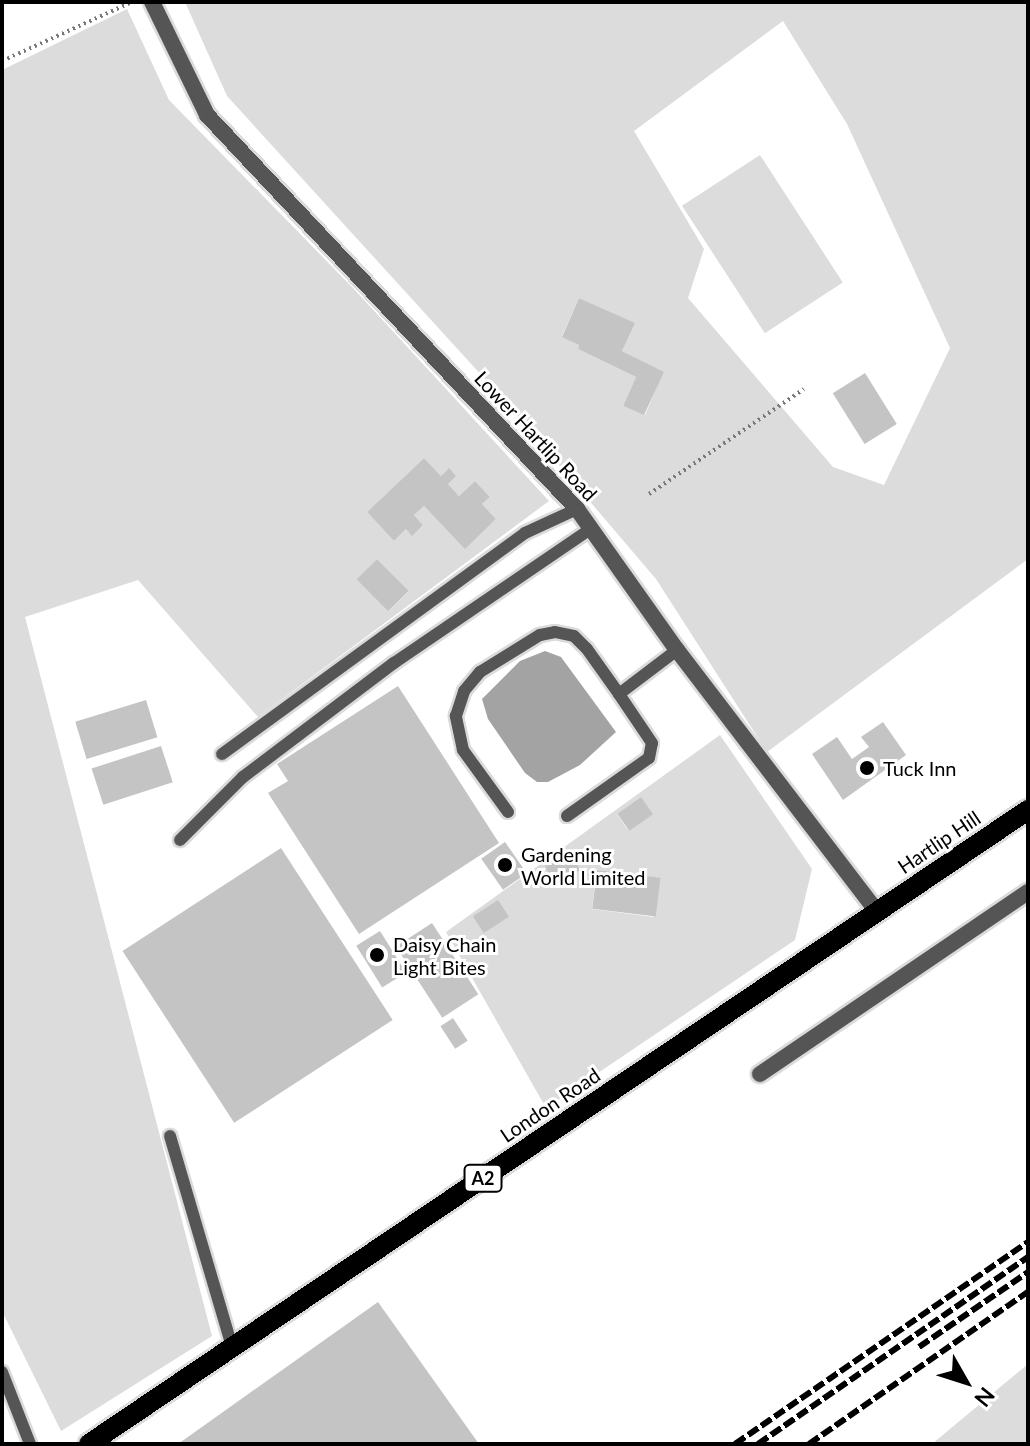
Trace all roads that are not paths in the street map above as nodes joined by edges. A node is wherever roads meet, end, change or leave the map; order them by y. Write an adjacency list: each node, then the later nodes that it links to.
1 (152, 2): 2 (street, Lower Hartlip Road)
2 (577, 509): 3 (street, Lower Hartlip Road); 6 (lane)
3 (592, 528): 4 (street, Lower Hartlip Road); 10 (lane)
4 (677, 650): 5 (lane); 12 (street, Lower Hartlip Road)
5 (619, 694): 8 (lane); 9 (lane)
6 (222, 754)
7 (1028, 810): 12 (main road, Hartlip Hill / A2)
8 (508, 812)
9 (567, 816)
10 (180, 840)
11 (1028, 892): 13 (street)
12 (878, 913): 15 (main road, London Road / A2)
13 (760, 1074)
14 (170, 1136): 15 (lane)
15 (232, 1347): 18 (main road, London Road / A2)
16 (2, 1372): 17 (lane)
17 (30, 1444)
18 (89, 1444)

